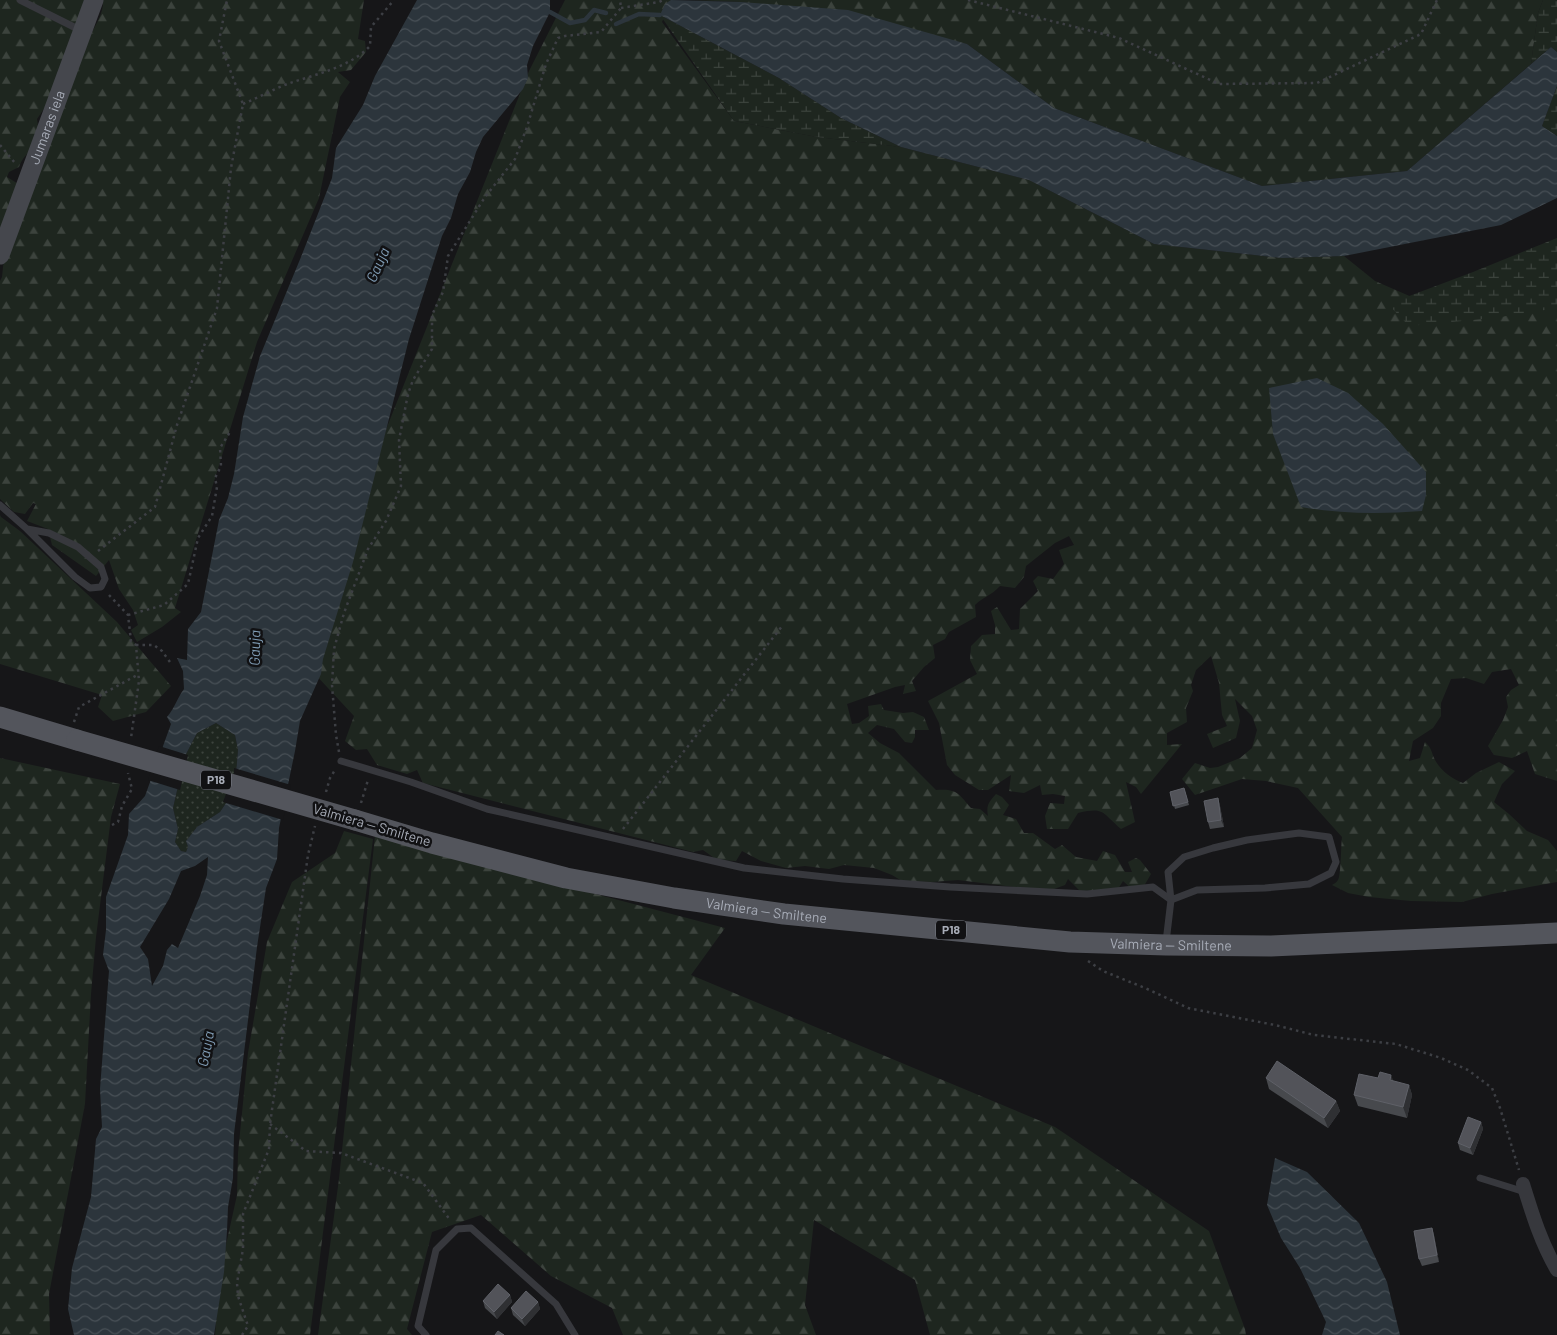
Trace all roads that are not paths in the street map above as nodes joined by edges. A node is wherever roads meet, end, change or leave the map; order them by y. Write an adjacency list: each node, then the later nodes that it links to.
1 (20, 0): 3 (lane)
2 (94, 0): 3 (street, Jumaras iela)
3 (83, 31): 4 (street, Jumaras iela)
4 (0, 254)
5 (0, 505): 6 (lane)
6 (27, 529): 6 (lane)
7 (0, 717): 11 (main road, Valmiera — Smiltene / P18, bridge)
8 (341, 761): 9 (lane)
9 (1171, 900): 9 (lane); 11 (lane)
10 (1557, 933): 11 (main road, Valmiera — Smiltene / P18)
11 (1166, 945)
12 (1480, 1178): 13 (lane)
13 (1524, 1188): 14 (street)
14 (1557, 1270)
15 (426, 1335): 16 (lane)
16 (575, 1335)

